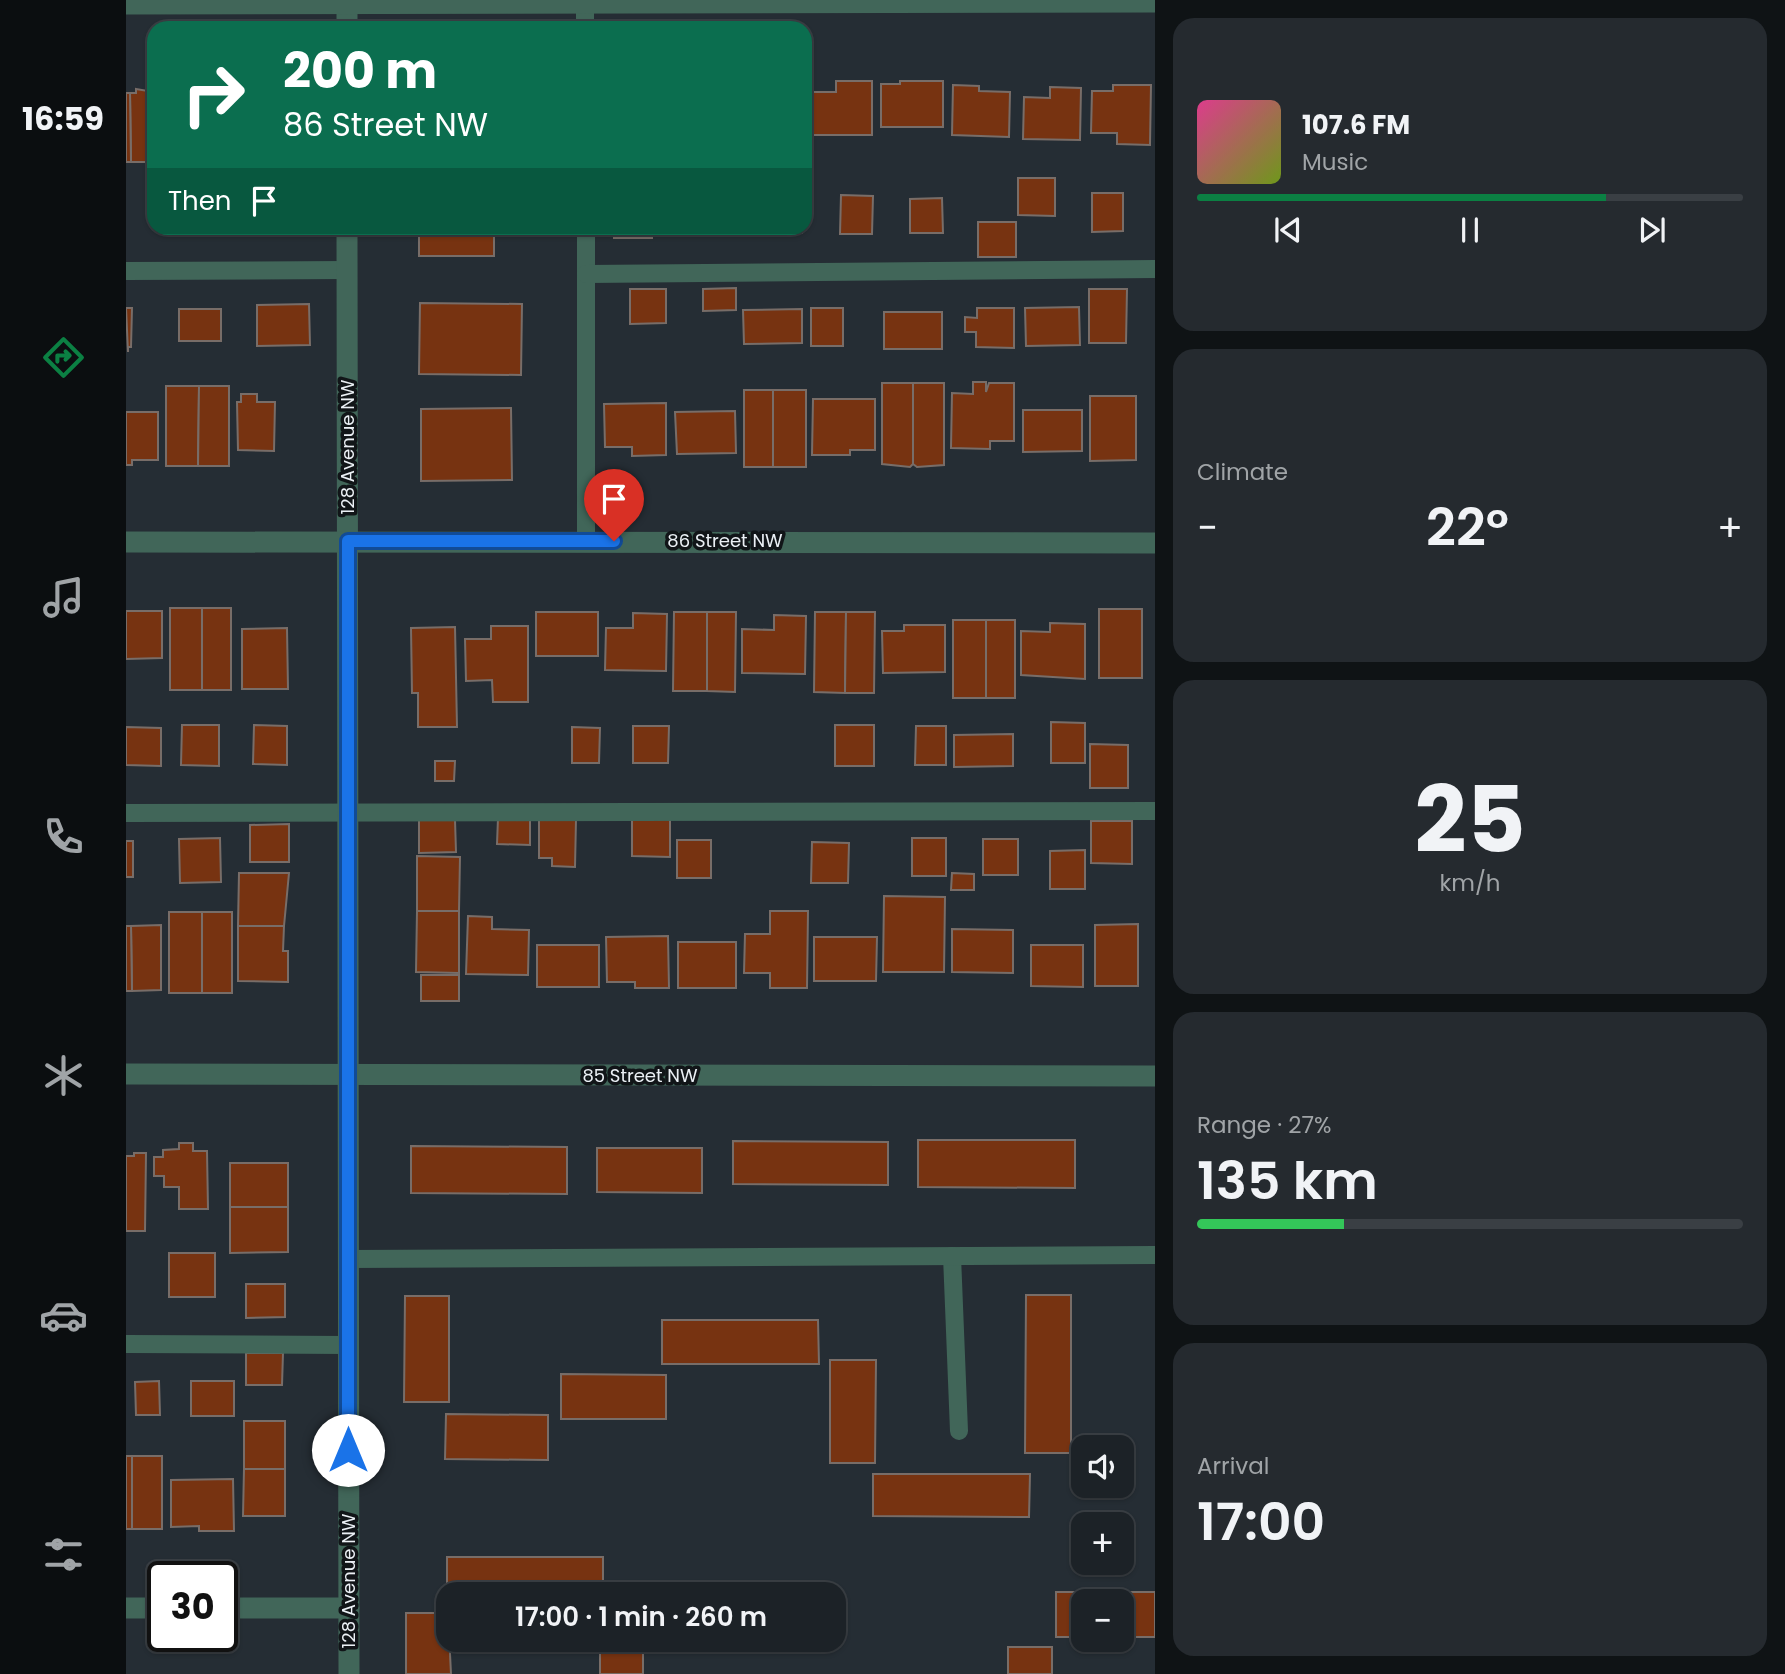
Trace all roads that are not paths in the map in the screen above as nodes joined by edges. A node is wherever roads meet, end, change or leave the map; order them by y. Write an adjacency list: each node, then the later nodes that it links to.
1 (585, 1): 2 (street); 3 (street); 6 (lane)
2 (347, 2): 4 (street); 5 (street)
3 (1155, 2)
4 (126, 4)
5 (347, 21)
6 (586, 21)
7 (347, 235): 10 (street, 128 Avenue NW)
8 (586, 235): 12 (lane)
9 (1155, 269): 12 (lane)
10 (347, 270): 11 (lane); 14 (street, 128 Avenue NW)
11 (126, 271)
12 (586, 274): 15 (lane)
13 (126, 541): 14 (street, 86 Street NW)
14 (348, 541): 15 (street, 86 Street NW); 17 (street, 128 Avenue NW)
15 (586, 541): 16 (street, 86 Street NW)
16 (1155, 543)
17 (348, 811): 18 (lane); 19 (lane); 21 (street, 128 Avenue NW)
18 (1155, 811)
19 (126, 813)
20 (126, 1074): 21 (street, 85 Street NW)
21 (348, 1076): 22 (street, 85 Street NW); 25 (street, 128 Avenue NW)
22 (1155, 1076)
23 (1155, 1255): 24 (lane)
24 (952, 1256): 25 (lane); 28 (lane)
25 (349, 1259): 27 (street, 128 Avenue NW)
26 (126, 1344): 27 (lane)
27 (348, 1345): 32 (street, 128 Avenue NW)
28 (959, 1431)
29 (126, 1608): 30 (street)
30 (147, 1608)
31 (238, 1608): 32 (street)
32 (349, 1608): 33 (street, 128 Avenue NW)
33 (349, 1674)

